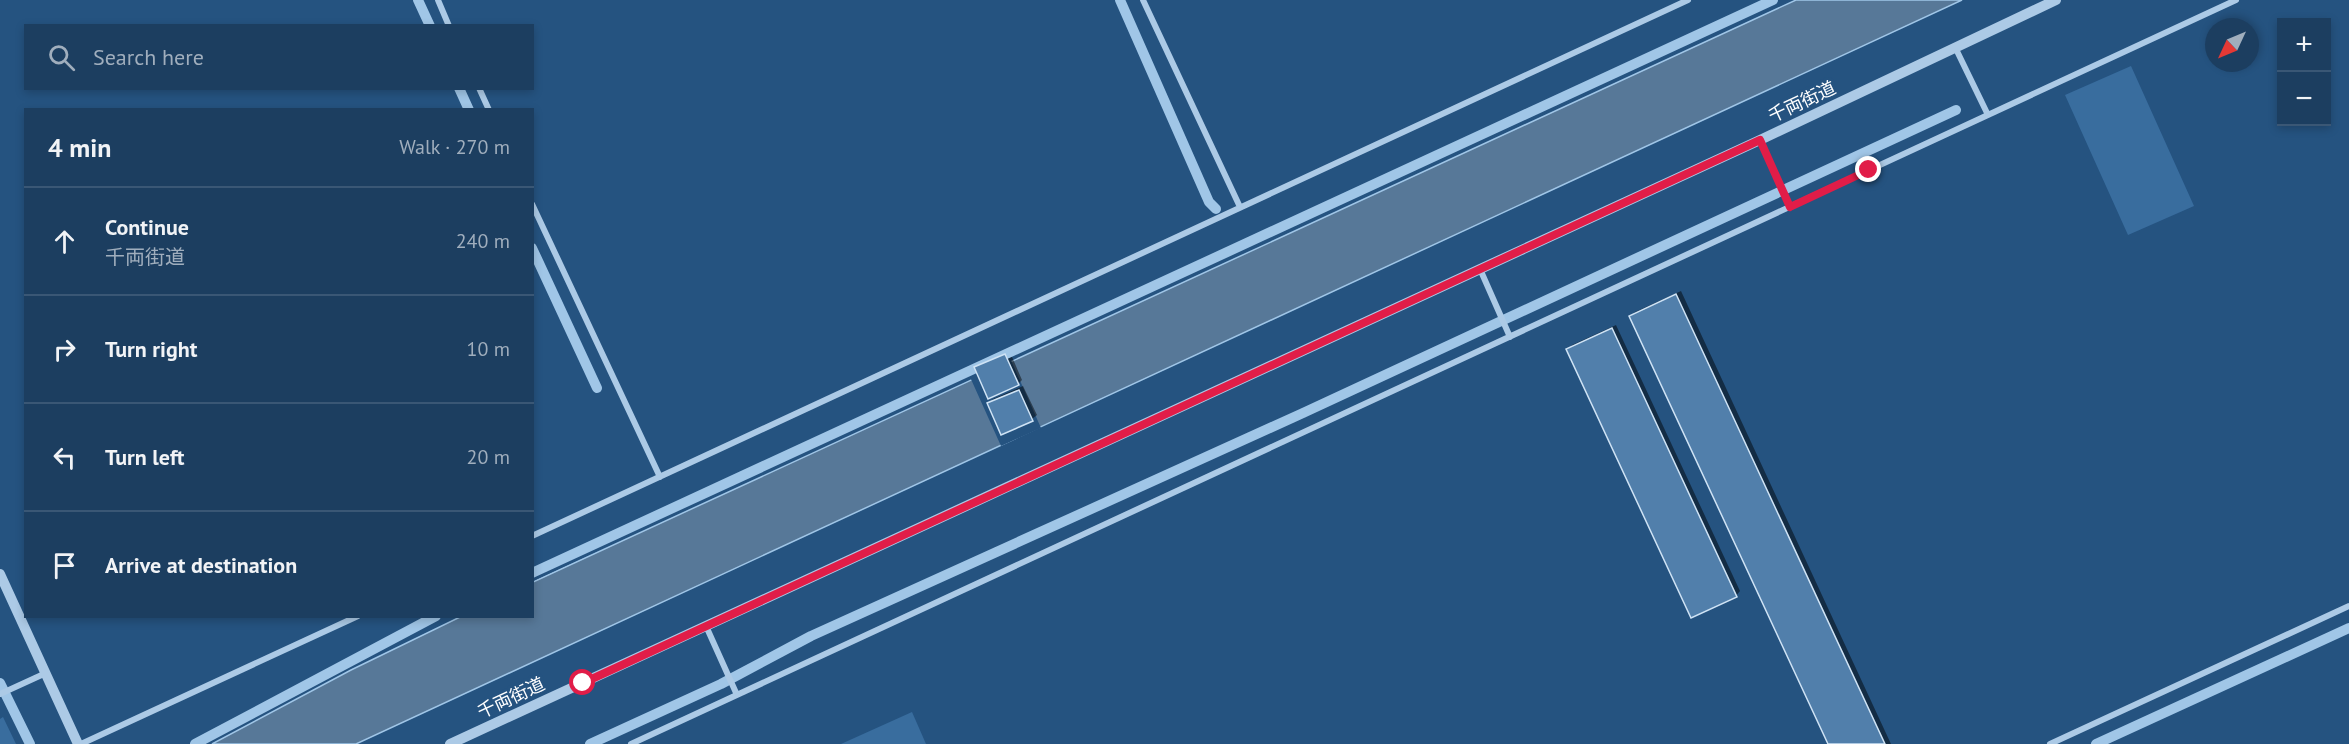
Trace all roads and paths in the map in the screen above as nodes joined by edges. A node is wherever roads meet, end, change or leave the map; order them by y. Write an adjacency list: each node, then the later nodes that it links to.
1 (438, 0): 6 (street)
2 (1143, 0): 12 (street)
3 (1688, 0): 12 (street)
4 (2056, 0): 7 (street, 千両街道)
5 (2236, 0): 10 (street)
6 (449, 24)
7 (1955, 47): 10 (street); 11 (street, 千両街道)
8 (480, 90): 9 (street)
9 (488, 108)
10 (1988, 115): 13 (street)
11 (1760, 140): 13 (street); 15 (street, 千両街道)
12 (1240, 207): 17 (street)
13 (1790, 207): 16 (street)
14 (534, 208): 17 (street)
15 (1480, 269): 16 (street); 22 (street, 千両街道)
16 (1510, 337): 25 (street)
17 (660, 477): 18 (street)
18 (534, 535)
19 (0, 574): 23 (street)
20 (2349, 606): 29 (street)
21 (354, 618): 26 (street)
22 (706, 626): 25 (street); 27 (street, 千両街道)
23 (46, 673): 24 (street); 26 (street)
24 (0, 694)
25 (737, 695): 28 (street)
26 (80, 744)
27 (450, 744)
28 (631, 744)
29 (2050, 744)

